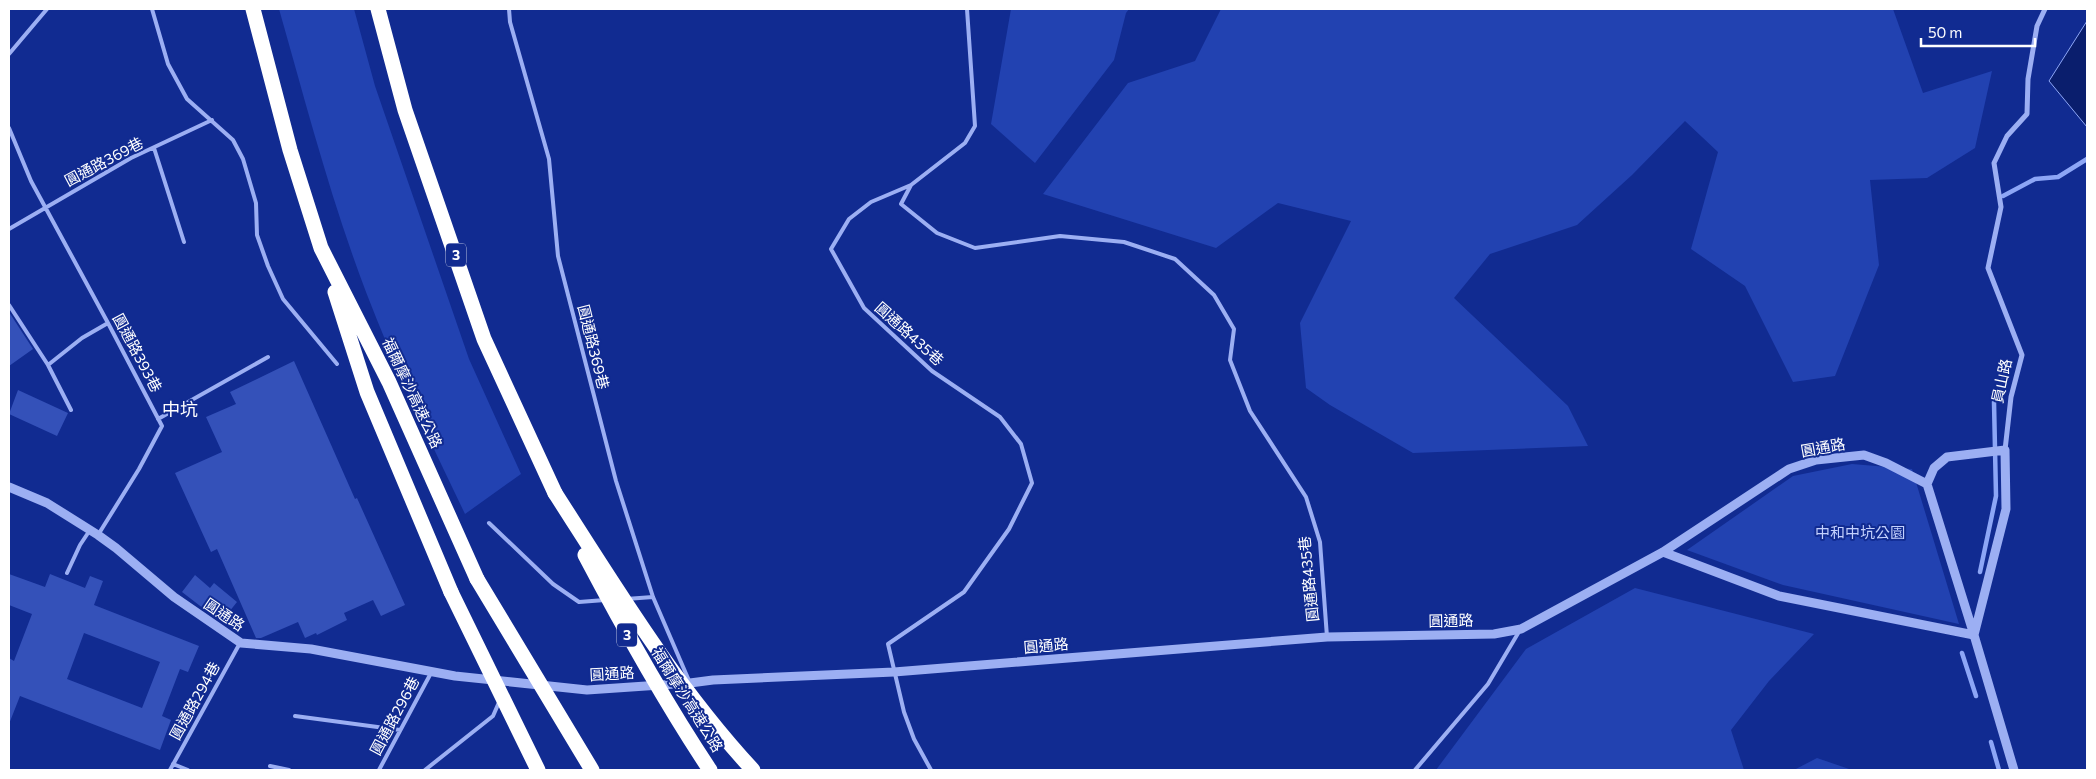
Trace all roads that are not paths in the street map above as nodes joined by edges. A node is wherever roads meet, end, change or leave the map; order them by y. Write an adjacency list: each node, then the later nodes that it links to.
1 (48, 9): 8 (lane)
2 (152, 9): 9 (lane)
3 (253, 9): 16 (highway, 福爾摩沙高速公路)
4 (378, 9): 27 (highway, 福爾摩沙高速公路 / 3)
5 (509, 9): 32 (lane, 圓通路369巷)
6 (967, 9): 12 (lane)
7 (2045, 9): 24 (street, 員山路)
8 (9, 54)
9 (212, 120): 11 (lane, 圓通路369巷); 20 (lane)
10 (9, 128): 13 (lane, 圓通路393巷)
11 (154, 148): 13 (lane, 圓通路369巷); 15 (lane)
12 (910, 184): 35 (lane, 圓通路435巷); 38 (lane, 圓通路435巷)
13 (46, 206): 14 (lane, 圓通路369巷); 18 (lane, 圓通路393巷)
14 (9, 229)
15 (184, 242)
16 (321, 248): 50 (highway, bridge); 51 (highway, 福爾摩沙高速公路, bridge)
17 (9, 305): 21 (lane)
18 (108, 323): 21 (lane); 23 (lane, 圓通路393巷)
19 (268, 358): 23 (lane)
20 (337, 364)
21 (48, 365): 22 (lane)
22 (71, 410)
23 (158, 419): 29 (lane)
24 (2003, 450): 25 (street); 34 (street, 員山路)
25 (1927, 484): 30 (street, 圓通路); 34 (street)
26 (9, 487): 29 (street, 圓通路)
27 (555, 493): 52 (highway, 福爾摩沙高速公路 / 3, bridge); 53 (highway, bridge)
28 (489, 523): 32 (lane)
29 (94, 533): 31 (lane); 36 (street, 圓通路)
30 (1663, 552): 33 (street, 圓通路); 34 (street)
31 (67, 573)
32 (654, 597): 40 (lane, 圓通路369巷)
33 (1521, 629): 35 (street, 圓通路); 55 (lane)
34 (1974, 635): 56 (street)
35 (1327, 636): 38 (street, 圓通路)
36 (241, 643): 37 (street, 圓通路); 43 (lane, 圓通路294巷)
37 (432, 672): 39 (street, 圓通路); 42 (lane, 圓通路296巷)
38 (894, 672): 40 (street, 圓通路); 54 (lane)
39 (508, 682): 40 (street, 圓通路); 49 (lane)
40 (690, 683)
41 (295, 716): 42 (lane)
42 (400, 730): 48 (lane, 圓通路296巷)
43 (173, 764): 45 (lane, 圓通路294巷); 46 (lane)
44 (270, 766): 47 (lane)
45 (170, 770)
46 (188, 770)
47 (289, 770)
48 (379, 770)
49 (425, 770)
50 (538, 770)
51 (592, 770)
52 (710, 770)
53 (753, 770)
54 (931, 770)
55 (1415, 770)
56 (2014, 770)

